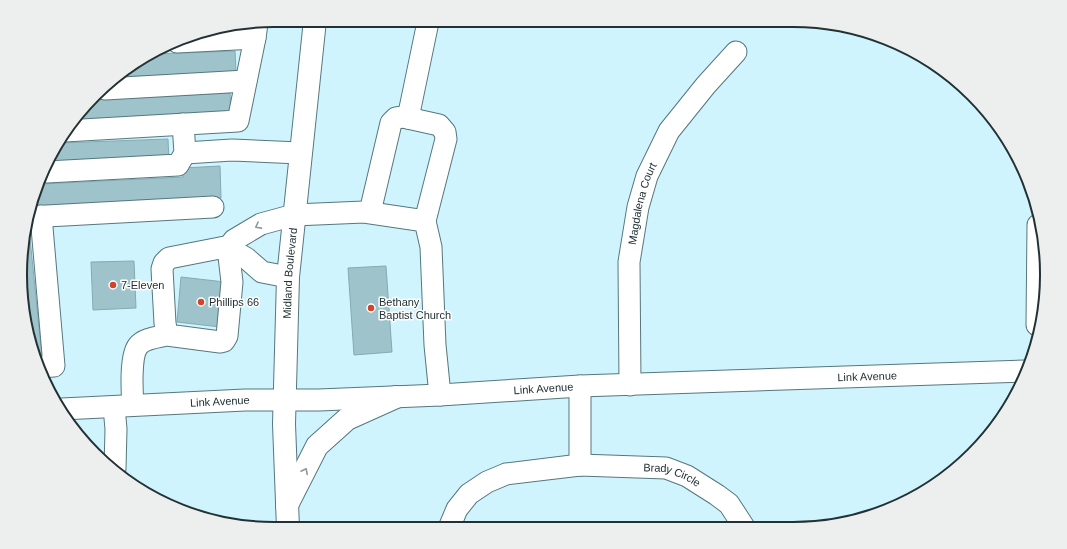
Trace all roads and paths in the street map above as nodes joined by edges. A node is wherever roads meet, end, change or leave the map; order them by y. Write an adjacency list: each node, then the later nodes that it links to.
1 (314, 27): 12 (main road, Midland Boulevard)
2 (427, 27): 8 (street)
3 (256, 30): 4 (street); 6 (street)
4 (199, 39)
5 (736, 52): 26 (street, Magdalena Court)
6 (246, 81): 7 (street); 9 (street)
7 (111, 88)
8 (408, 118): 15 (street); 18 (street)
9 (183, 124): 10 (street); 11 (street)
10 (74, 130)
11 (185, 152): 12 (street); 13 (street)
12 (300, 153): 16 (main road, Midland Boulevard)
13 (50, 172)
14 (212, 207): 17 (street)
15 (370, 212): 16 (street); 18 (street)
16 (294, 215): 20 (street, one-way to 20); 21 (main road, Midland Boulevard)
17 (34, 216): 24 (street)
18 (425, 220): 28 (street)
19 (1038, 242): 22 (street)
20 (228, 248): 21 (street); 23 (street); 23 (street)
21 (288, 277): 30 (main road, Midland Boulevard)
22 (1038, 307)
23 (167, 335): 31 (street)
24 (45, 367)
25 (1020, 371): 26 (street, Link Avenue)
26 (630, 385): 27 (street, Link Avenue)
27 (580, 386): 28 (street, Link Avenue); 34 (street)
28 (440, 395): 29 (street, Link Avenue)
29 (396, 397): 30 (street, Link Avenue); 35 (main road, one-way to 29)
30 (284, 400): 31 (street, Link Avenue); 35 (main road, Midland Boulevard)
31 (123, 406): 32 (street, Link Avenue); 33 (street)
32 (67, 409)
33 (115, 464)
34 (580, 465): 37 (street, Brady Circle); 38 (street, Brady Circle)
35 (287, 506): 36 (main road, Midland Boulevard)
36 (288, 522)
37 (452, 522)
38 (741, 522)

